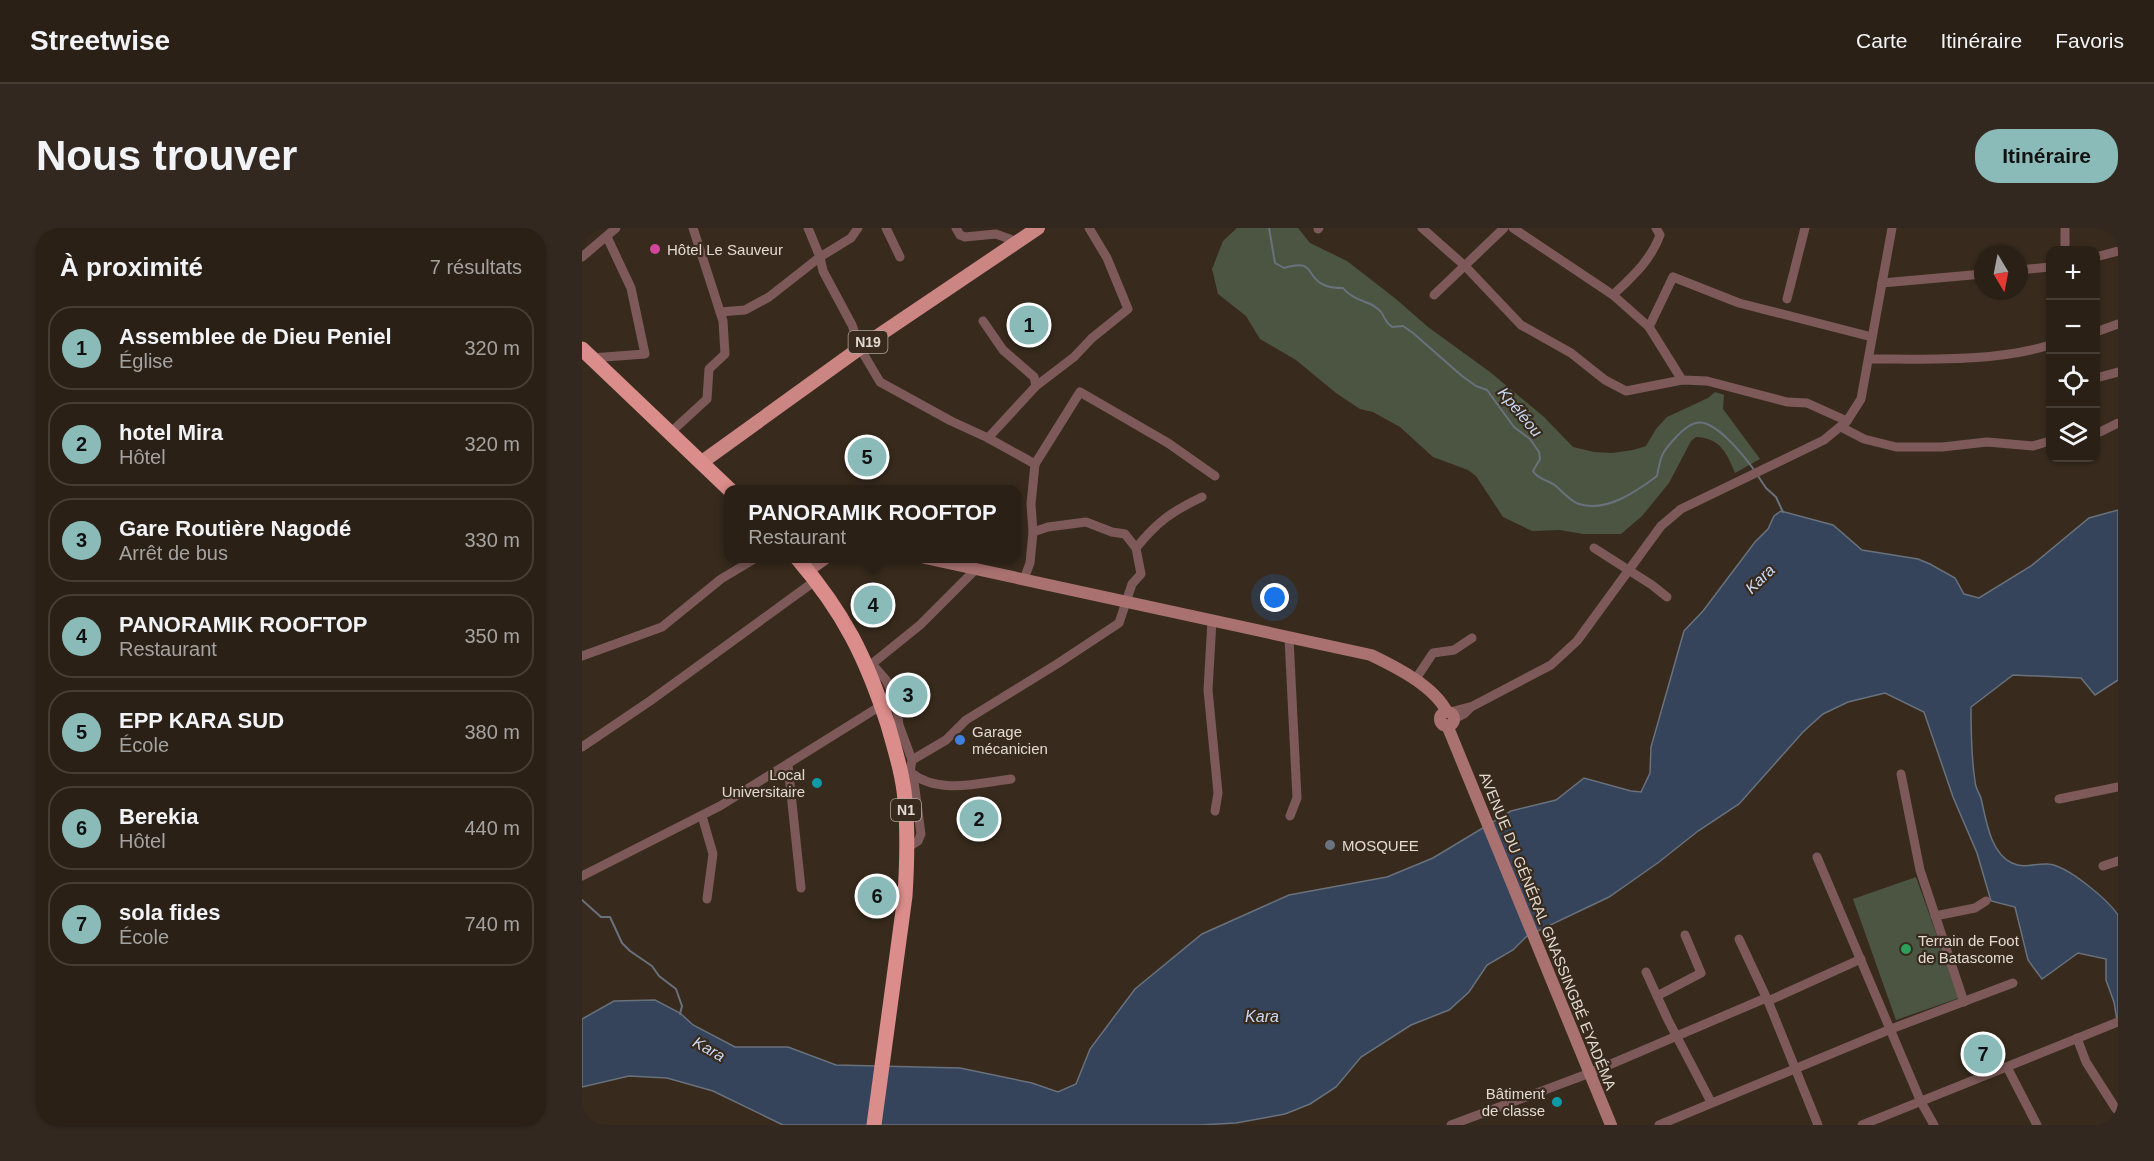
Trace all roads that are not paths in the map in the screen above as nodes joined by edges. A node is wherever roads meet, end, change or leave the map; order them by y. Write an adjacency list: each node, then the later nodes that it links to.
1 (616, 228): 16 (street)
2 (693, 228): 32 (street)
3 (808, 228): 22 (street)
4 (858, 228): 22 (street)
5 (886, 228): 23 (street)
6 (956, 228): 17 (street)
7 (1038, 228): 17 (main road, N19)
8 (1089, 228): 45 (street)
9 (1422, 228): 24 (street)
10 (1504, 228): 24 (street)
11 (1513, 228): 30 (street)
12 (1656, 228): 30 (street)
13 (1805, 228): 31 (street)
14 (1892, 228): 28 (street)
15 (2065, 228): 18 (street)
16 (607, 237): 21 (street); 40 (street)
17 (1018, 242): 39 (main road, N19)
18 (2065, 246)
19 (2118, 251): 20 (street)
20 (2100, 256)
21 (582, 257)
22 (820, 257): 32 (street); 39 (street)
23 (900, 257)
24 (1465, 266): 29 (street); 44 (street)
25 (2046, 267): 26 (street)
26 (2028, 269)
27 (1974, 275): 28 (street)
28 (1882, 283): 37 (street)
29 (1434, 295)
30 (1613, 295): 35 (street)
31 (1787, 299)
32 (720, 312): 48 (street)
33 (983, 321): 45 (street)
34 (2118, 324): 36 (street)
35 (1648, 327): 37 (street); 44 (street)
36 (2100, 331)
37 (1872, 336): 41 (street)
38 (2046, 346): 41 (street)
39 (860, 348): 50 (street); 52 (main road, N19)
40 (587, 353): 48 (highway)
41 (1869, 358): 47 (street)
42 (2118, 372): 43 (street)
43 (2100, 377)
44 (1682, 380): 47 (street)
45 (1036, 386): 50 (street)
46 (2118, 423): 49 (street)
47 (1844, 424): 51 (street); 65 (street)
48 (671, 432): 52 (highway)
49 (2100, 432)
50 (988, 438): 53 (street)
51 (2046, 442)
52 (702, 462): 55 (highway)
53 (1035, 464): 54 (street); 57 (street)
54 (1215, 476)
55 (726, 485)
56 (1202, 497): 58 (street)
57 (1033, 532): 58 (street); 67 (street)
58 (1136, 548): 69 (street)
59 (1594, 548): 65 (street)
60 (748, 563): 73 (street)
61 (801, 563): 66 (highway, N1)
62 (822, 563): 66 (main road)
63 (946, 563): 64 (main road)
64 (975, 570): 67 (main road); 74 (street)
65 (1629, 570): 68 (street); 77 (street)
66 (812, 576): 74 (highway, N1); 78 (street)
67 (1024, 579): 69 (main road)
68 (1666, 597)
69 (1127, 601): 70 (main road); 79 (street)
70 (1212, 620): 71 (main road); 86 (street)
71 (1289, 638): 75 (main road); 88 (street)
72 (1472, 638): 75 (street)
73 (582, 656)
74 (870, 665): 76 (highway, N1); 79 (street)
75 (1415, 680): 77 (main road)
76 (882, 705): 80 (street); 82 (highway, N1)
77 (1449, 718): 111 (main road, AVENUE DU GÉNÉRAL GNASSINGBÉ EYADÉMA)
78 (582, 747)
79 (912, 760): 82 (street)
80 (788, 765): 87 (street); 93 (street)
81 (1901, 774): 96 (street)
82 (908, 775): 83 (street); 115 (highway, N1)
83 (1011, 779)
84 (2118, 787): 85 (street)
85 (2059, 799)
86 (1215, 811)
87 (702, 816): 92 (street); 94 (street)
88 (1290, 816)
89 (1817, 857): 99 (street)
90 (2118, 861): 91 (street)
91 (2103, 866)
92 (582, 876)
93 (801, 888)
94 (706, 899)
95 (1986, 901): 96 (street)
96 (1935, 916): 104 (street)
97 (1685, 935): 102 (street)
98 (1739, 939): 103 (street)
99 (1861, 959): 103 (street); 106 (street)
100 (1646, 972): 102 (street)
101 (2013, 983): 104 (street)
102 (1657, 996): 107 (street)
103 (1767, 1000): 107 (street); 110 (street)
104 (1964, 1002): 106 (street)
105 (2118, 1022): 108 (street)
106 (1891, 1029): 110 (street); 113 (street)
107 (1677, 1036): 111 (street); 112 (street)
108 (2077, 1038): 109 (street); 114 (street)
109 (2007, 1066): 113 (street); 122 (street)
110 (1796, 1068): 112 (street); 119 (street)
111 (1590, 1073): 116 (street); 117 (main road, AVENUE DU GÉNÉRAL GNASSINGBÉ EYADÉMA)
112 (1712, 1102): 118 (street)
113 (1921, 1102): 120 (street); 121 (street)
114 (2115, 1109)
115 (874, 1125)
116 (1451, 1125)
117 (1611, 1125)
118 (1659, 1125)
119 (1818, 1125)
120 (1862, 1125)
121 (1934, 1125)
122 (2037, 1125)

